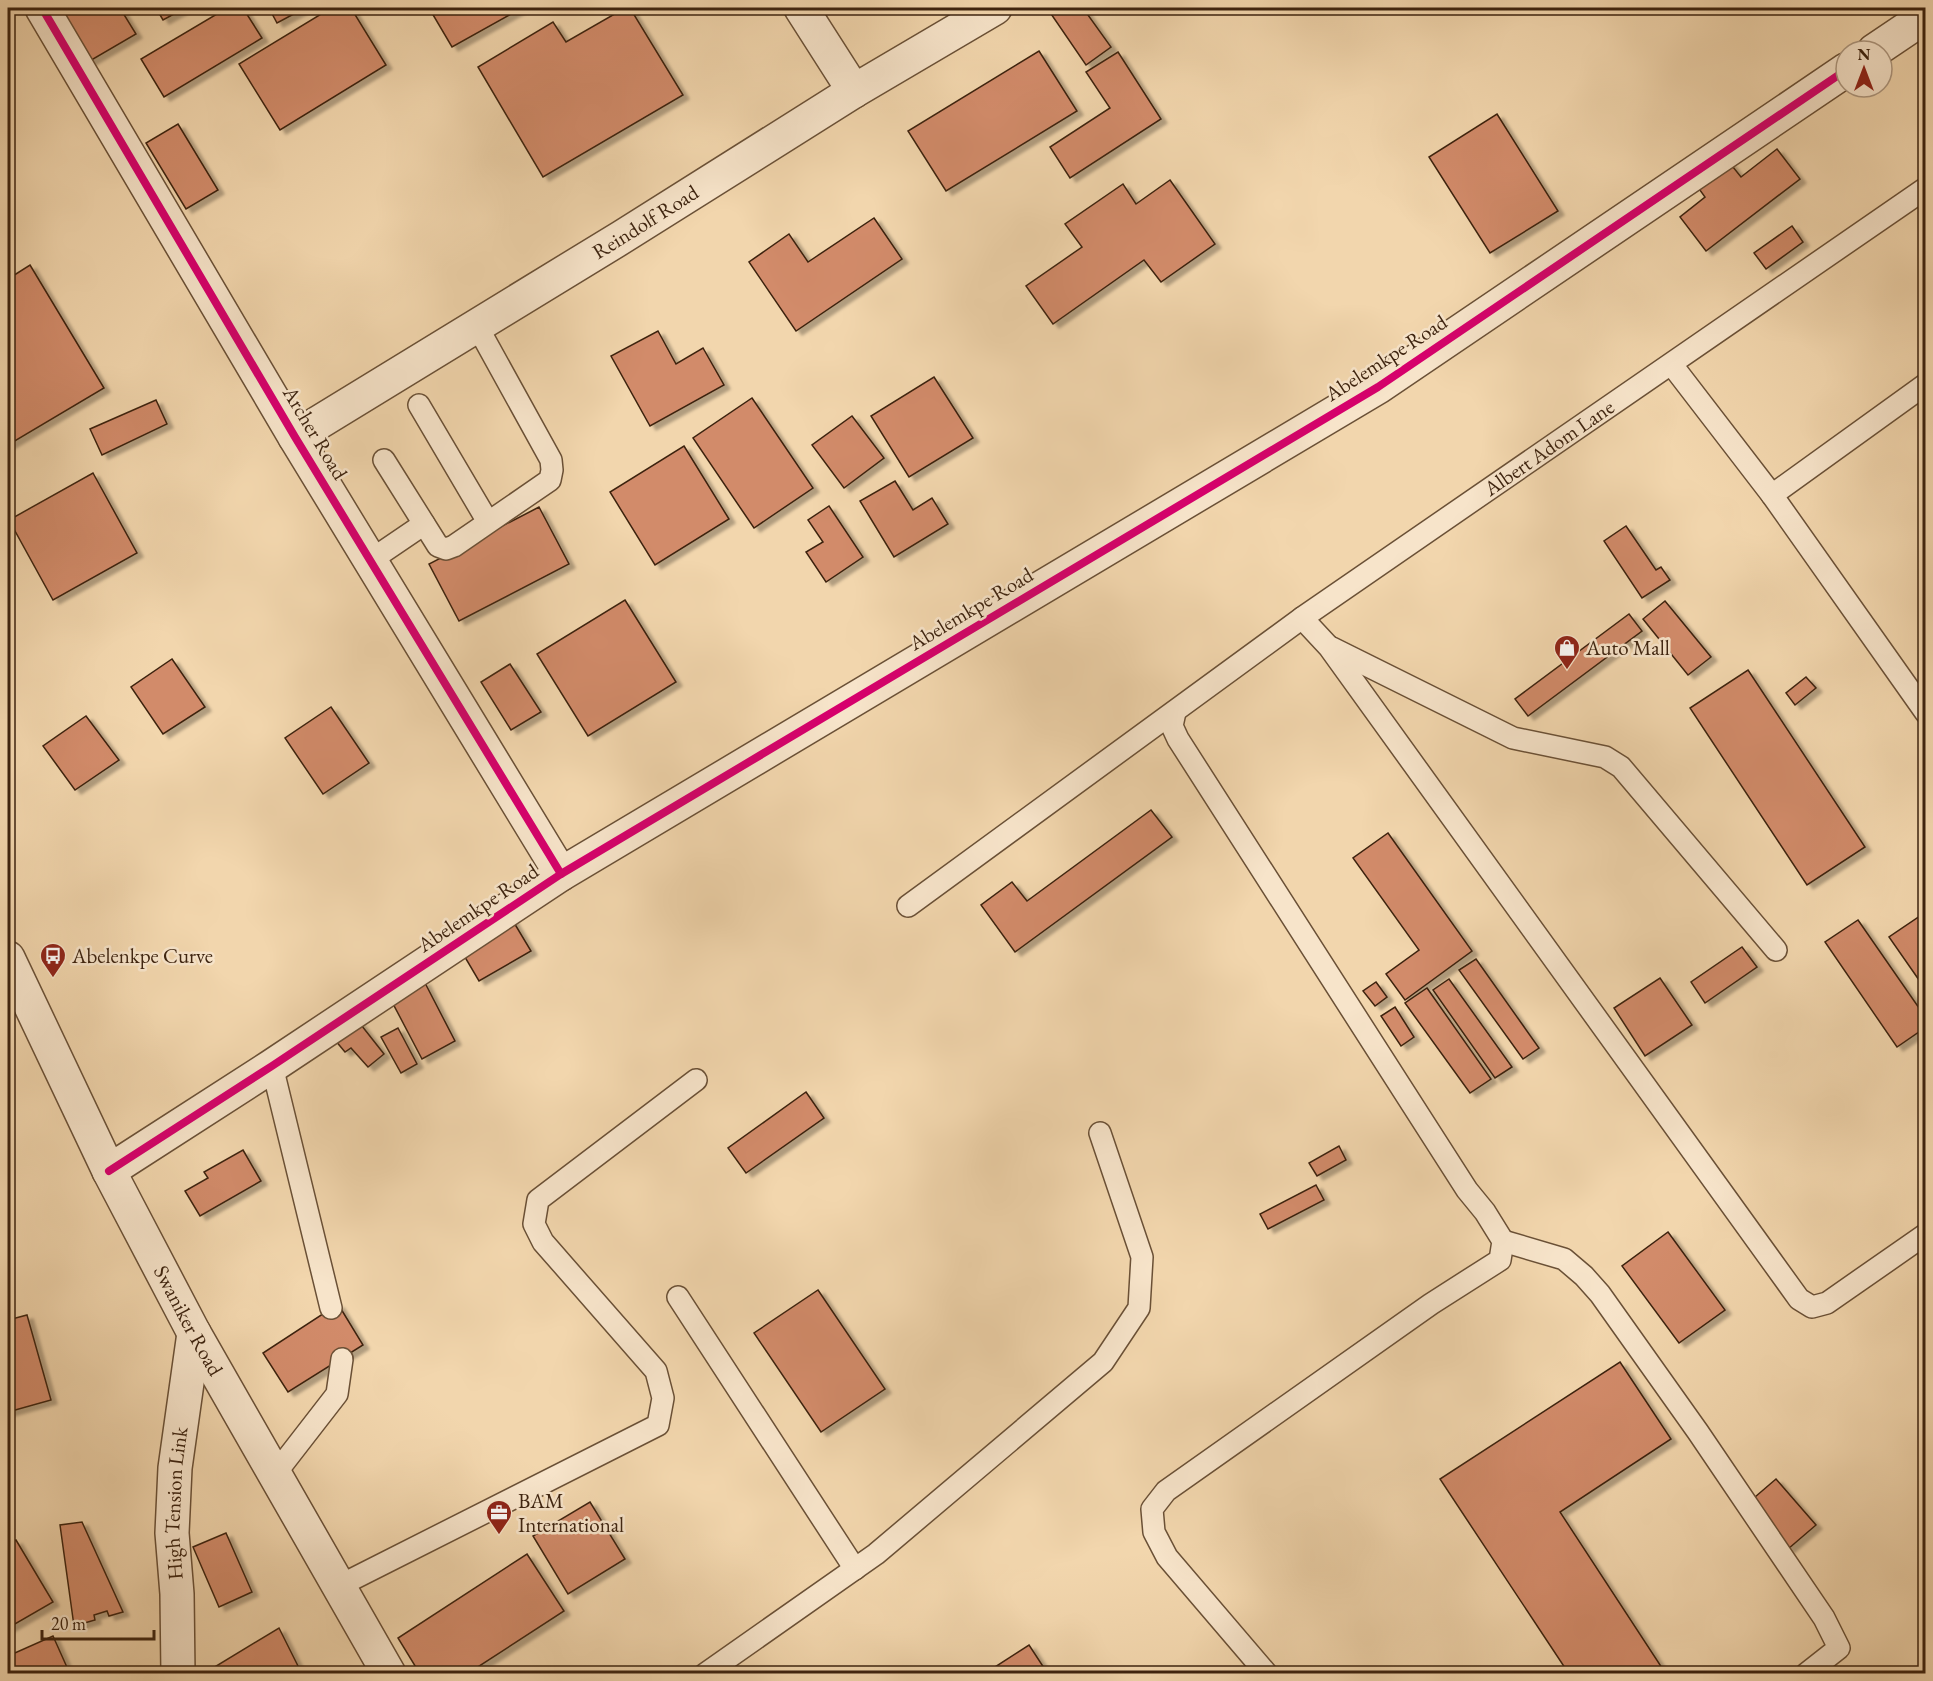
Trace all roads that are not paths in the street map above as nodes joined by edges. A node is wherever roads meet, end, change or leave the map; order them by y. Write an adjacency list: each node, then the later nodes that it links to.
1 (42, 8): 13 (street, Archer Road)
2 (801, 8): 7 (street)
3 (995, 8): 7 (street, Reindolf Road)
4 (1926, 16): 5 (street)
5 (1892, 39)
6 (1834, 78): 23 (street, Abelemkpe Road)
7 (854, 92): 9 (street, Reindolf Road)
8 (1926, 188): 10 (lane, Albert Adom Lane)
9 (477, 326): 13 (street, Reindolf Road); 16 (lane)
10 (1672, 365): 15 (lane); 19 (lane, Albert Adom Lane)
11 (1926, 384): 15 (lane)
12 (419, 405): 16 (lane)
13 (296, 437): 18 (street, Archer Road)
14 (384, 460): 17 (lane)
15 (1772, 495): 22 (lane)
16 (488, 522): 17 (lane)
17 (424, 524): 18 (lane)
18 (371, 560): 23 (street, Archer Road)
19 (1302, 618): 20 (lane); 21 (lane, Albert Adom Lane)
20 (1329, 647): 25 (lane); 31 (lane)
21 (1175, 712): 24 (lane, Albert Adom Lane); 32 (lane)
22 (1926, 714)
23 (561, 874): 27 (street, Abelemkpe Road)
24 (909, 906)
25 (1776, 950)
26 (8, 958): 30 (street, Swaniker Road)
27 (272, 1066): 30 (street, Abelemkpe Road); 34 (lane)
28 (696, 1080): 39 (lane)
29 (1100, 1133): 38 (lane)
30 (109, 1170): 35 (street, Swaniker Road)
31 (1926, 1234)
32 (1503, 1241): 43 (lane); 44 (lane)
33 (678, 1297): 38 (lane)
34 (331, 1308)
35 (194, 1333): 37 (street, Swaniker Road); 40 (street, High Tension Link)
36 (342, 1359): 37 (lane)
37 (275, 1474): 39 (street, Swaniker Road)
38 (855, 1569): 42 (lane)
39 (339, 1586): 41 (street, Swaniker Road)
40 (178, 1674)
41 (389, 1674)
42 (705, 1674)
43 (1268, 1674)
44 (1806, 1674)

